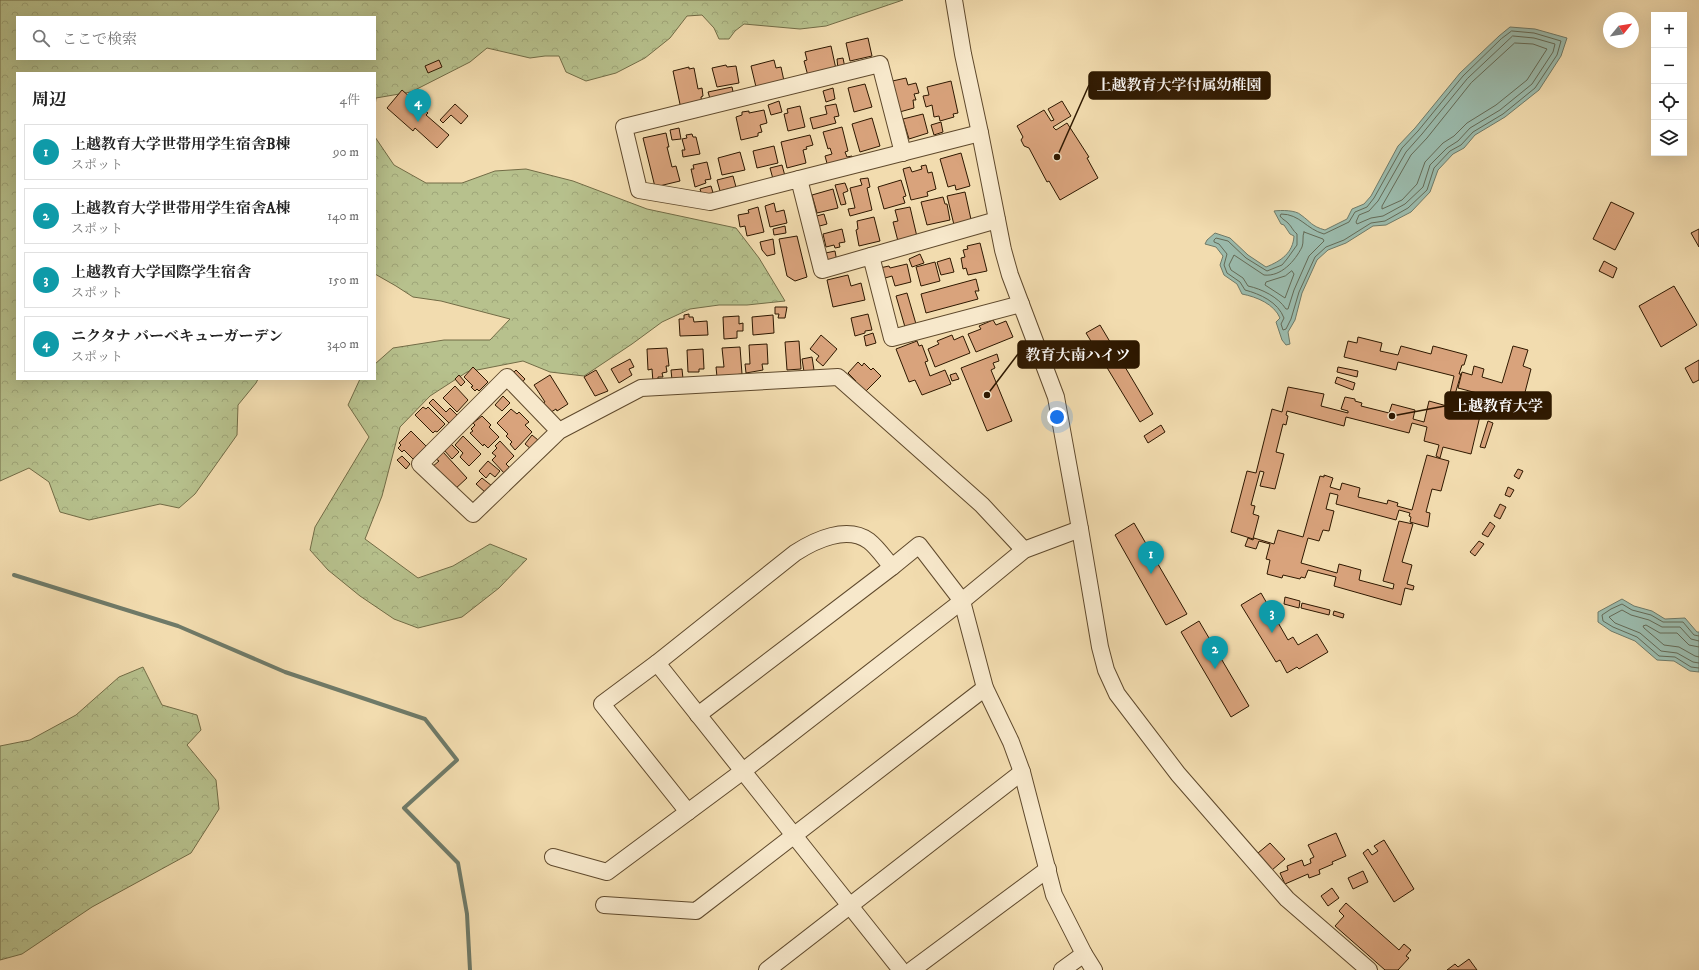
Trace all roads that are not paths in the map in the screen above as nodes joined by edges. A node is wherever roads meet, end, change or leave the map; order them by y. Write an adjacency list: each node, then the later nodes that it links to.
1 (954, 0): 2 (street)
2 (980, 133): 3 (street); 5 (street)
3 (903, 153): 4 (street); 4 (street)
4 (799, 179): 6 (street)
5 (997, 220): 6 (street); 7 (street)
6 (871, 256): 7 (street)
7 (1021, 304): 9 (street)
8 (559, 431): 8 (street); 10 (street)
9 (1080, 529): 10 (street); 30 (street)
10 (1024, 550): 12 (street)
11 (892, 567): 12 (street); 13 (street); 15 (street)
12 (962, 601): 14 (street); 16 (street)
13 (657, 663): 15 (street); 18 (street)
14 (985, 688): 17 (street); 19 (street)
15 (698, 715): 16 (street)
16 (742, 771): 18 (street); 19 (street)
17 (1022, 772): 21 (street); 23 (street)
18 (688, 812): 20 (street)
19 (794, 836): 22 (street); 23 (street)
20 (553, 856)
21 (1048, 869): 24 (street); 27 (street)
22 (604, 905)
23 (849, 905): 25 (street); 26 (street)
24 (1084, 954): 28 (street); 29 (street)
25 (767, 970)
26 (900, 970)
27 (912, 970)
28 (1062, 970)
29 (1094, 970)
30 (1369, 970)

